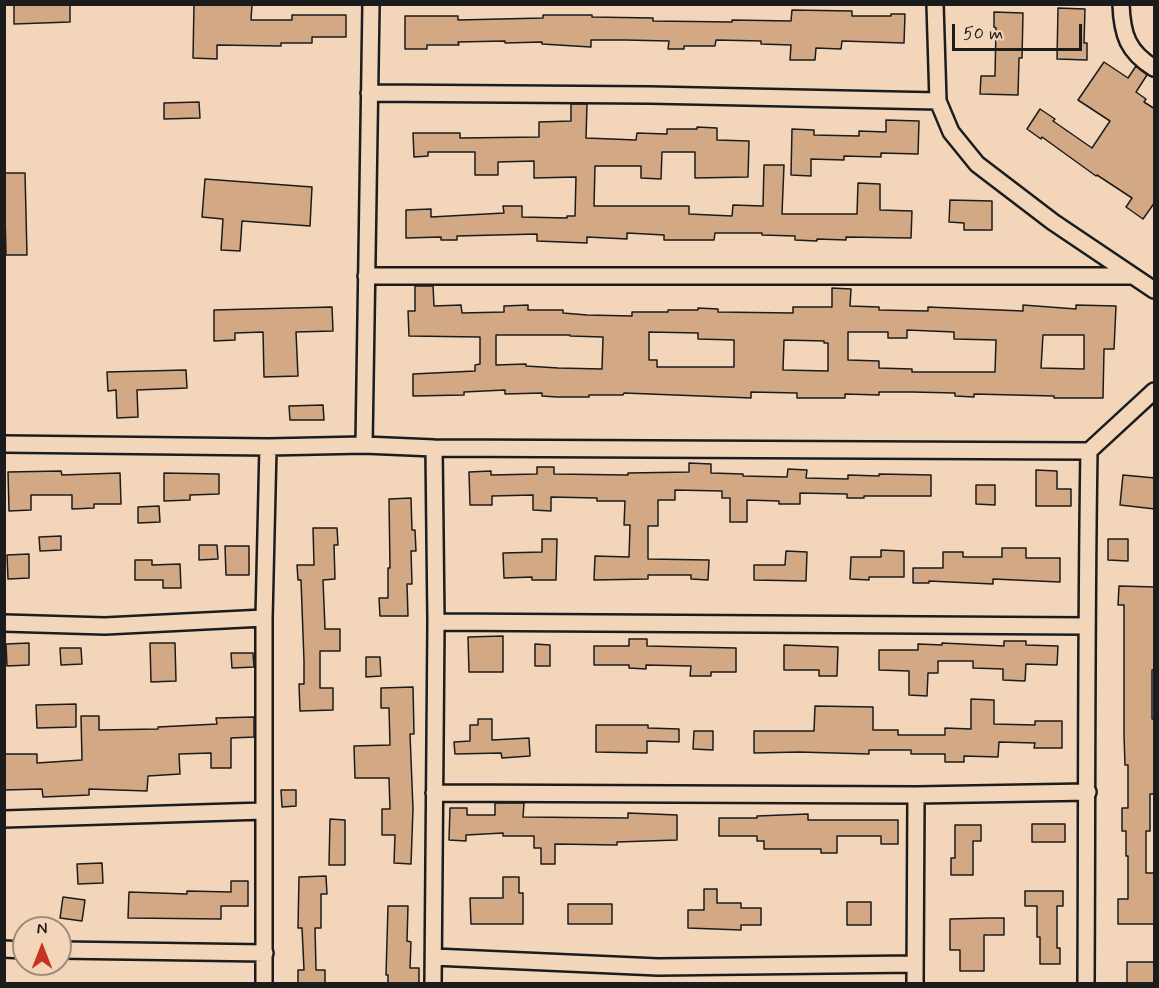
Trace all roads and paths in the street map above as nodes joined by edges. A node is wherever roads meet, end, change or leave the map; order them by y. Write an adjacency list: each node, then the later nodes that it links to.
1 (370, 4): 5 (street)
2 (935, 4): 6 (street)
3 (1121, 4): 4 (street)
4 (1155, 68)
5 (369, 93): 6 (street); 7 (street)
6 (938, 101): 8 (street)
7 (366, 276): 8 (street); 12 (street)
8 (1131, 276): 9 (street)
9 (1155, 291)
10 (1155, 391): 15 (street)
11 (4, 444): 13 (street)
12 (364, 445): 13 (street); 14 (street)
13 (268, 447): 16 (street)
14 (434, 448): 15 (street); 17 (street)
15 (1089, 452): 19 (street)
16 (264, 618): 18 (street); 23 (street)
17 (436, 622): 19 (street); 21 (street)
18 (4, 623)
19 (1086, 626): 20 (street)
20 (1088, 792): 22 (street); 32 (street)
21 (434, 793): 22 (street); 27 (street)
22 (916, 795): 28 (street)
23 (264, 811): 24 (street); 26 (street)
24 (4, 819)
25 (72, 950): 26 (street)
26 (265, 953): 29 (street)
27 (434, 957): 28 (street); 30 (street)
28 (915, 964): 31 (street)
29 (264, 984)
30 (433, 984)
31 (915, 984)
32 (1086, 984)

